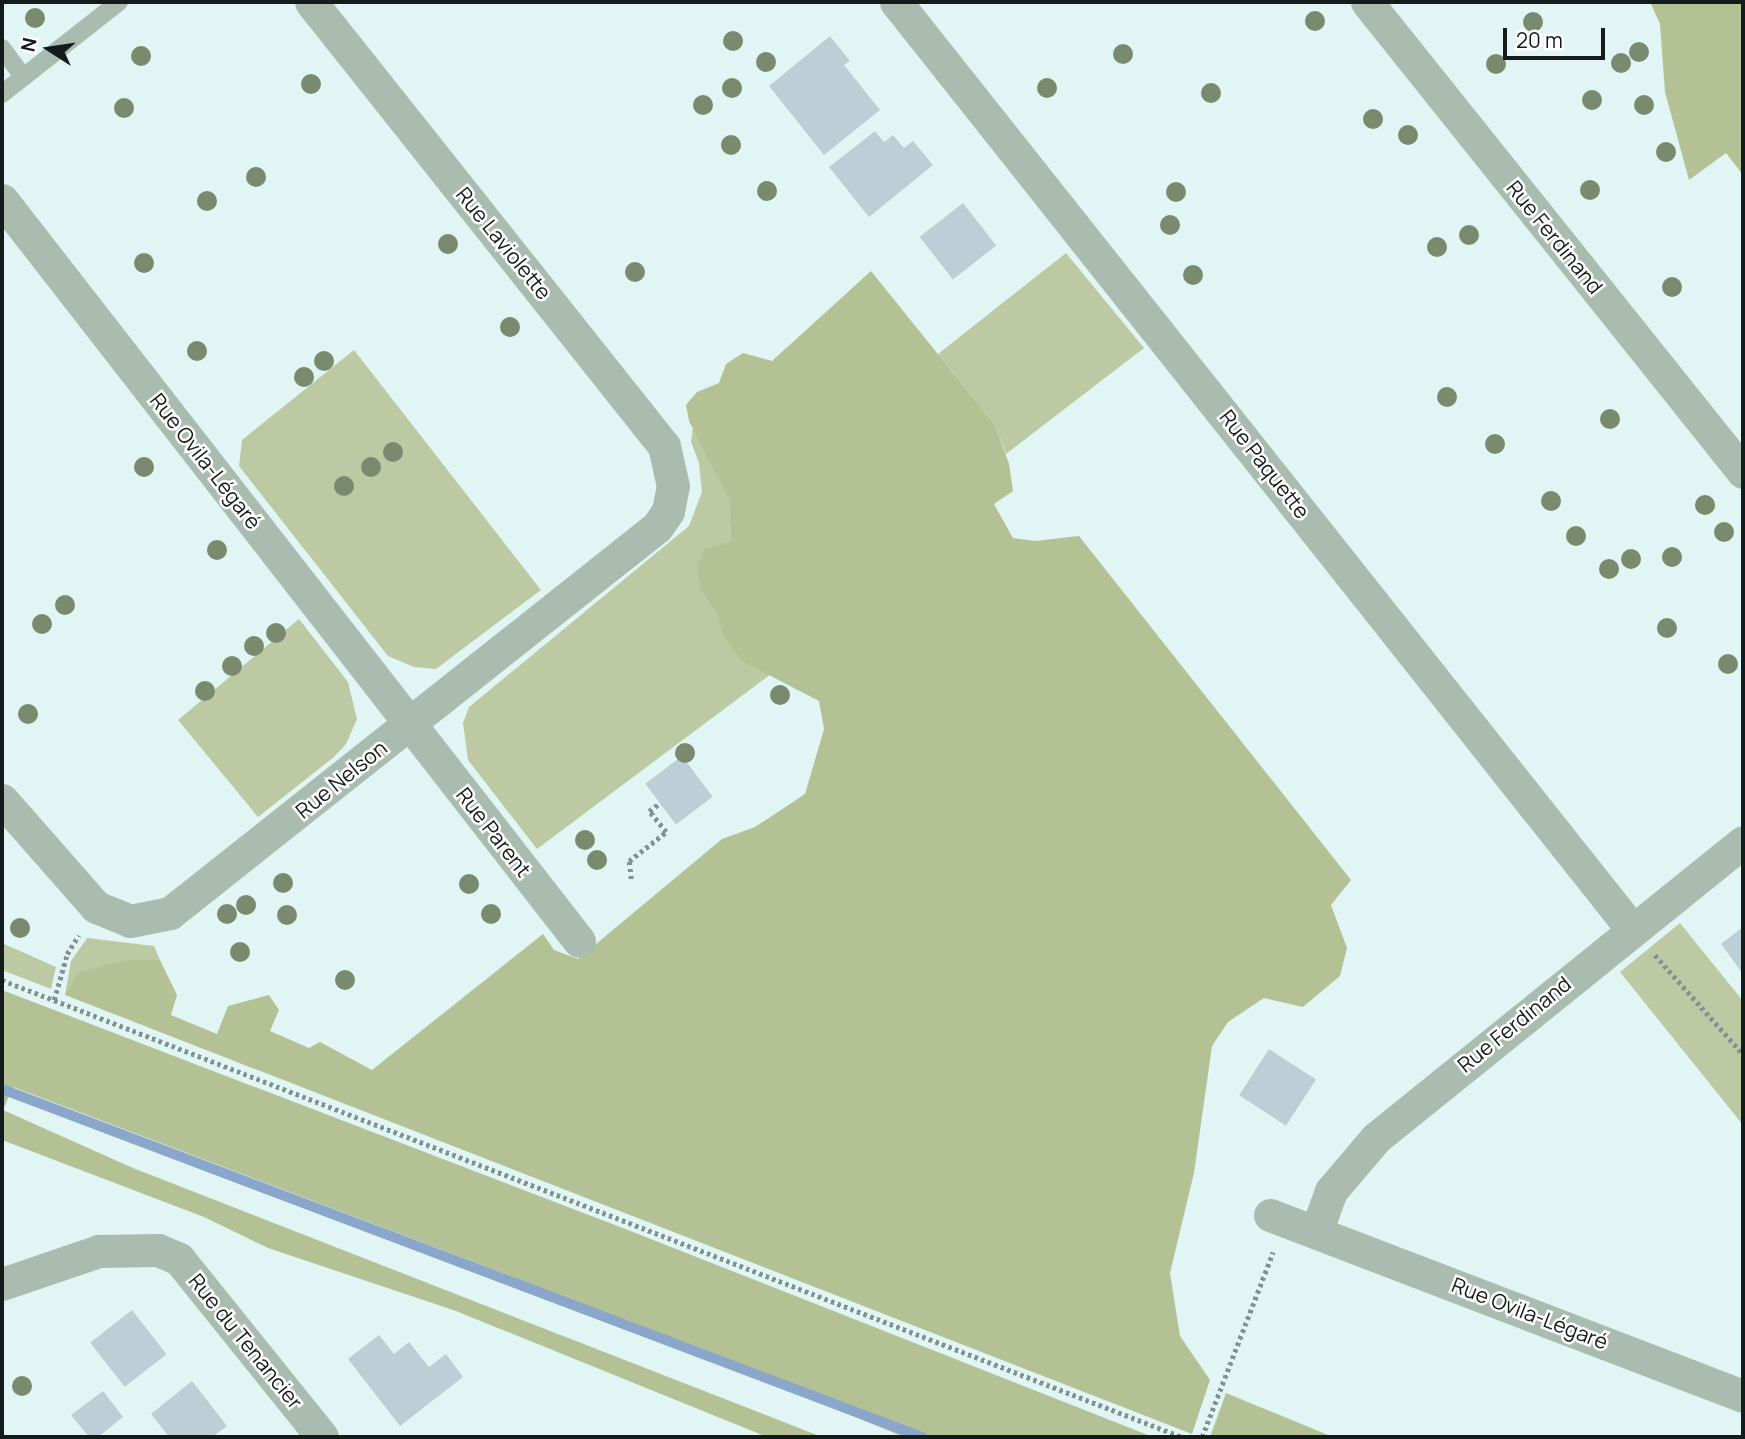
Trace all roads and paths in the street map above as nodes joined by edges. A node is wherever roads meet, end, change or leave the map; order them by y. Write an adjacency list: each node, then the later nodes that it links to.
1 (119, 2): 6 (lane)
2 (311, 2): 10 (street, Rue Laviolette)
3 (896, 2): 16 (street, Rue Paquette)
4 (1367, 2): 9 (street, Rue Ferdinand)
5 (2, 48): 6 (lane)
6 (23, 77): 7 (lane)
7 (2, 94)
8 (2, 200): 11 (street, Rue Ovila-Légaré)
9 (1743, 472)
10 (673, 496): 11 (street, Rue Nelson)
11 (410, 722): 12 (street, Rue Nelson); 18 (street, Rue Parent)
12 (2, 800)
13 (660, 803): 15 (path)
14 (1743, 842): 16 (street, Rue Ferdinand)
15 (631, 879)
16 (1631, 928): 21 (path); 23 (street, Rue Ferdinand)
17 (79, 935): 20 (path)
18 (579, 942)
19 (2, 980): 20 (path)
20 (54, 1000): 27 (path)
21 (1743, 1054)
22 (1273, 1229): 23 (street, Rue Ovila-Légaré); 28 (path)
23 (1316, 1232): 25 (street, Rue Ovila-Légaré)
24 (2, 1284): 26 (street, Rue du Tenancier)
25 (1743, 1396)
26 (323, 1437)
27 (1182, 1437)
28 (1202, 1437)

